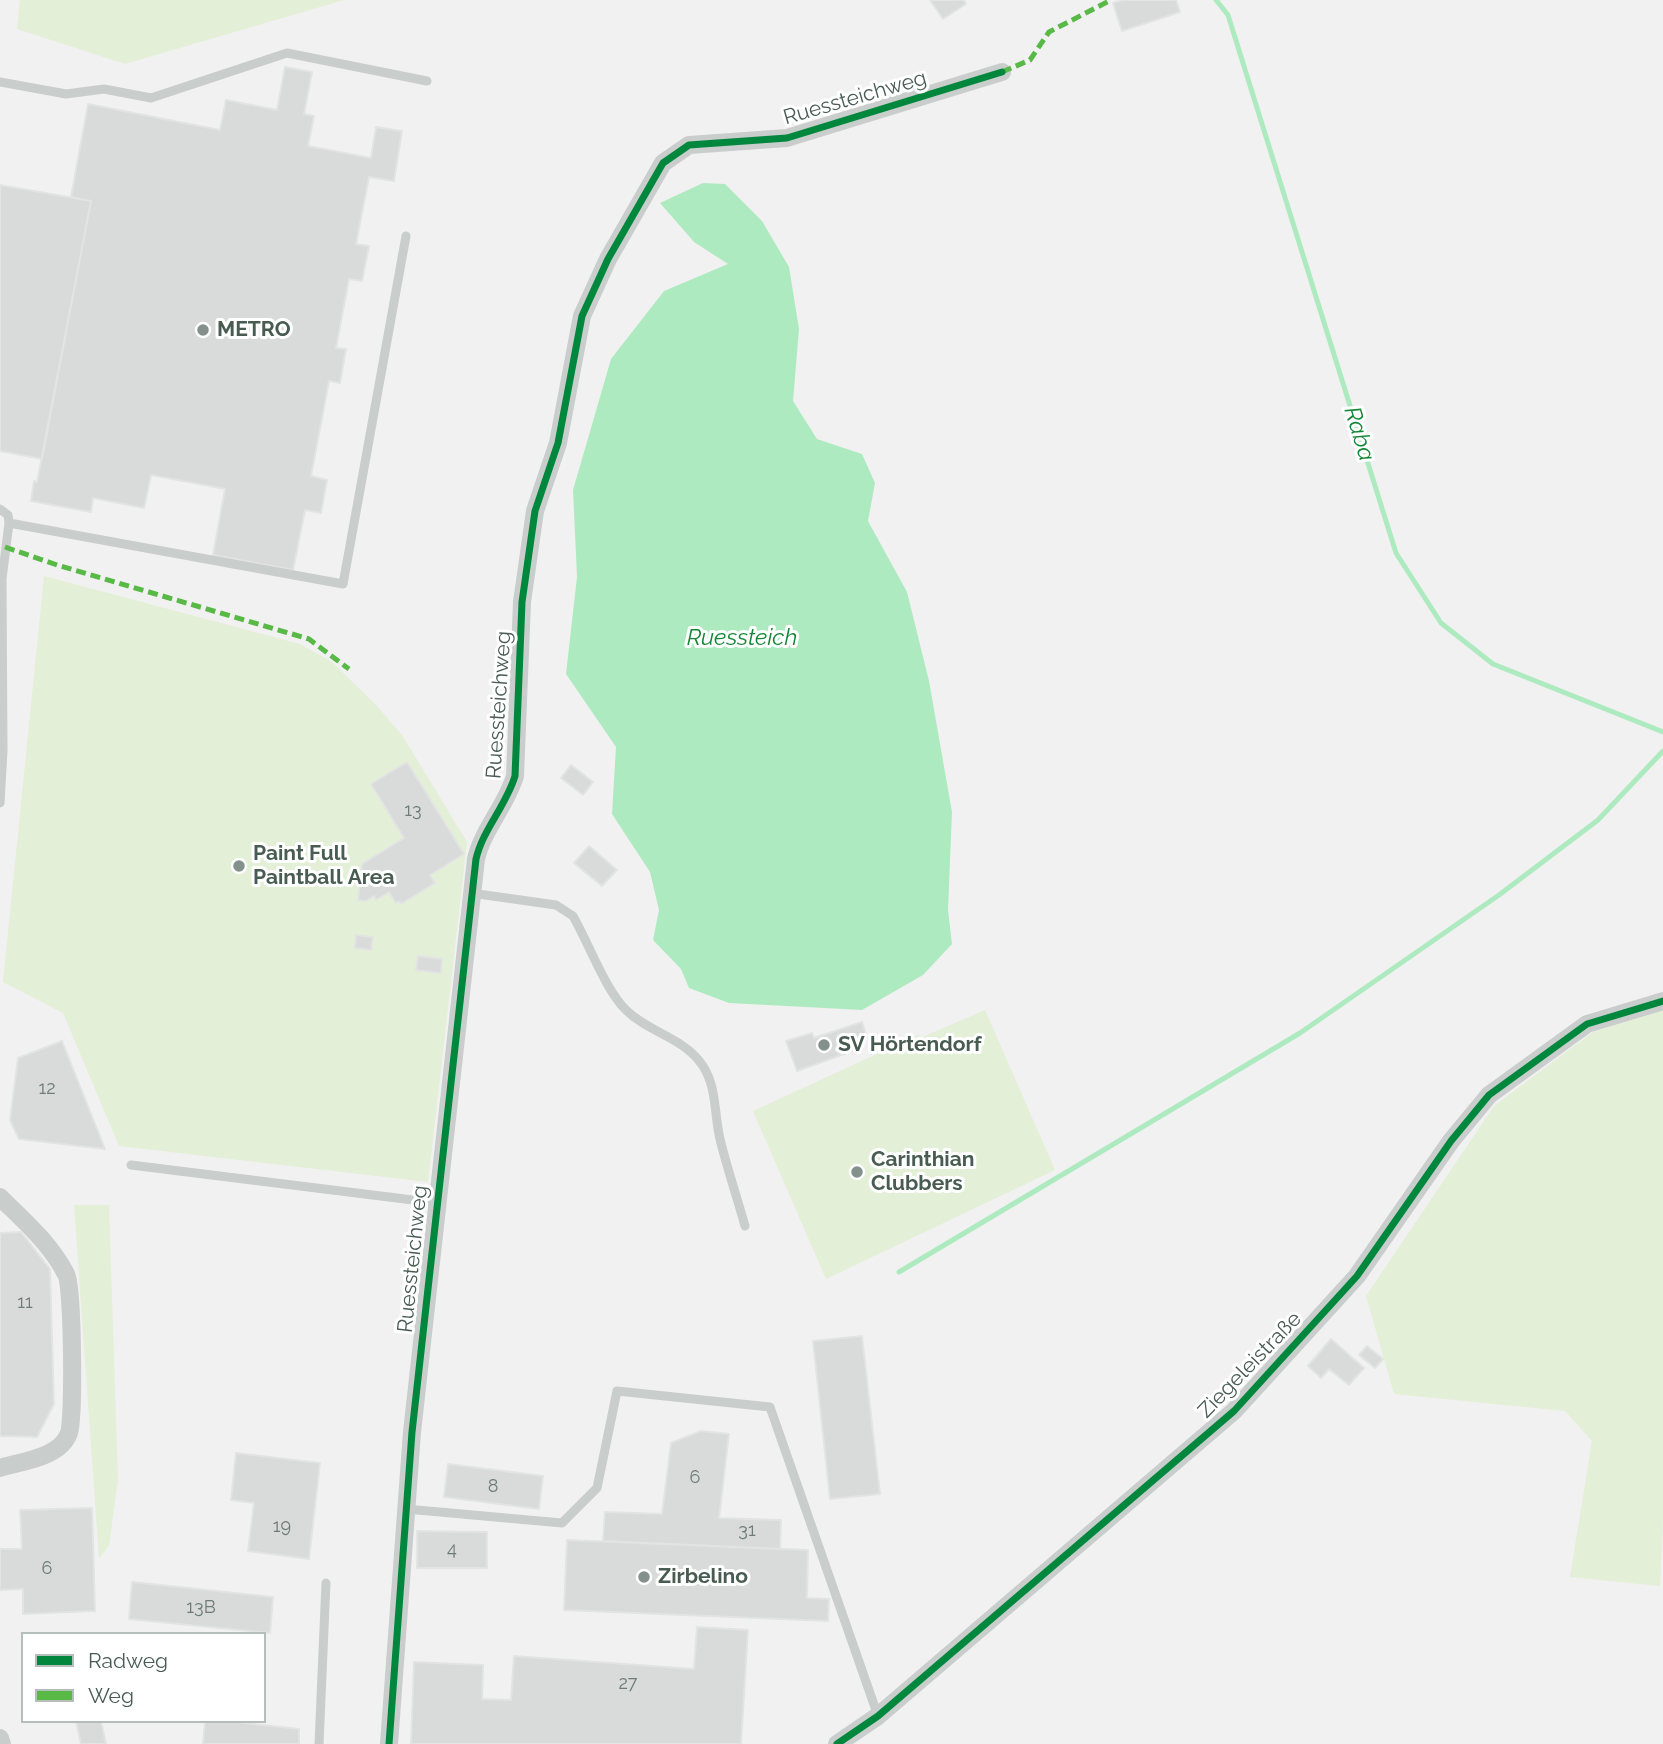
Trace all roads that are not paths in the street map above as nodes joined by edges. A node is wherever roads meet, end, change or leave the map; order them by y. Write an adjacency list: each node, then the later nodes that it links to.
1 (1002, 72): 8 (street, Ruessteichweg)
2 (427, 81): 3 (lane)
3 (0, 82)
4 (406, 236): 6 (lane)
5 (0, 509): 6 (lane)
6 (9, 523): 7 (lane)
7 (0, 803)
8 (471, 893): 12 (street, Ruessteichweg); 13 (lane)
9 (1663, 1001): 17 (street, Ziegeleistraße)
10 (131, 1165): 12 (lane)
11 (0, 1197): 14 (street)
12 (437, 1203): 15 (street, Ruessteichweg)
13 (745, 1226)
14 (0, 1468)
15 (406, 1509): 17 (lane); 21 (street, Ruessteichweg)
16 (326, 1583): 20 (lane)
17 (878, 1716): 22 (street, Ziegeleistraße)
18 (0, 1738): 19 (street)
19 (2, 1744)
20 (319, 1744)
21 (389, 1744)
22 (837, 1744)

